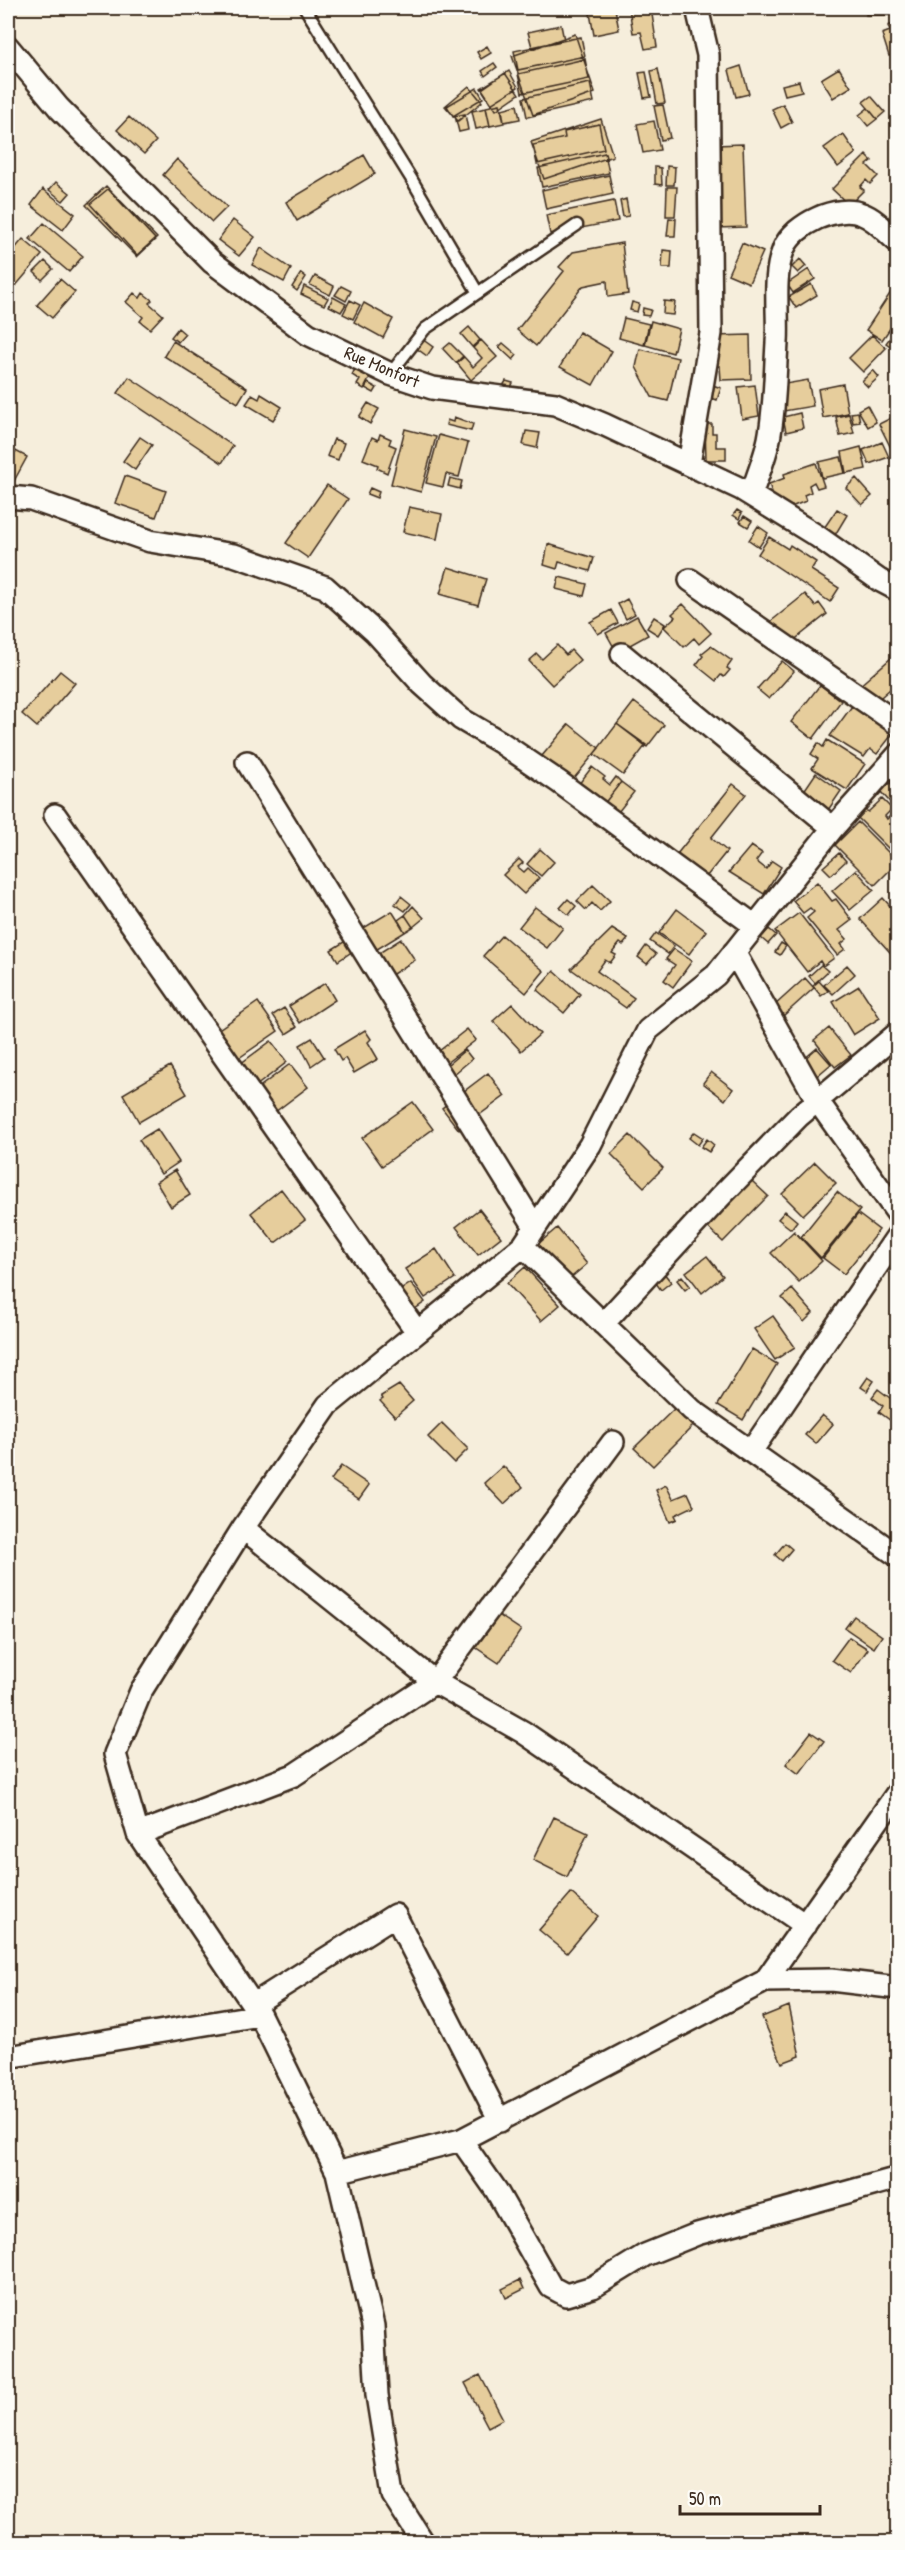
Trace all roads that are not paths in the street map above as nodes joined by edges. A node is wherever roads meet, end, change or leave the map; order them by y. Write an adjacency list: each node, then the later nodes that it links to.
1 (305, 8): 6 (lane)
2 (697, 8): 8 (street)
3 (8, 47): 7 (street, Rue Monfort)
4 (577, 225): 6 (lane)
5 (897, 242): 9 (street)
6 (478, 293): 7 (lane)
7 (390, 374): 8 (street, Rue Monfort)
8 (689, 464): 9 (street, Rue Monfort)
9 (751, 495): 12 (street, Rue Monfort)
10 (8, 497): 19 (street)
11 (690, 580): 14 (street)
12 (897, 590)
13 (622, 654): 18 (street)
14 (897, 724)
15 (897, 755): 18 (street)
16 (247, 762): 24 (street)
17 (55, 815): 28 (street)
18 (833, 828): 19 (street)
19 (755, 926): 20 (street)
20 (734, 952): 22 (street); 24 (street)
21 (897, 1033): 22 (street)
22 (817, 1100): 23 (street); 27 (street)
23 (897, 1214)
24 (535, 1227): 26 (street)
25 (897, 1235): 30 (street)
26 (523, 1246): 27 (street); 28 (street)
27 (603, 1324): 30 (street)
28 (417, 1332): 31 (street)
29 (613, 1442): 33 (street)
30 (752, 1450): 32 (street)
31 (243, 1528): 33 (street); 35 (street)
32 (897, 1556)
33 (435, 1682): 35 (street); 36 (street)
34 (897, 1792): 36 (street)
35 (138, 1834): 39 (street)
36 (804, 1925): 37 (street)
37 (765, 1981): 38 (street); 41 (street)
38 (897, 1988)
39 (257, 2010): 40 (street); 41 (street); 43 (street)
40 (8, 2057)
41 (500, 2121): 42 (street)
42 (461, 2140): 43 (street); 44 (street)
43 (337, 2172): 45 (street)
44 (897, 2178)
45 (423, 2542)

